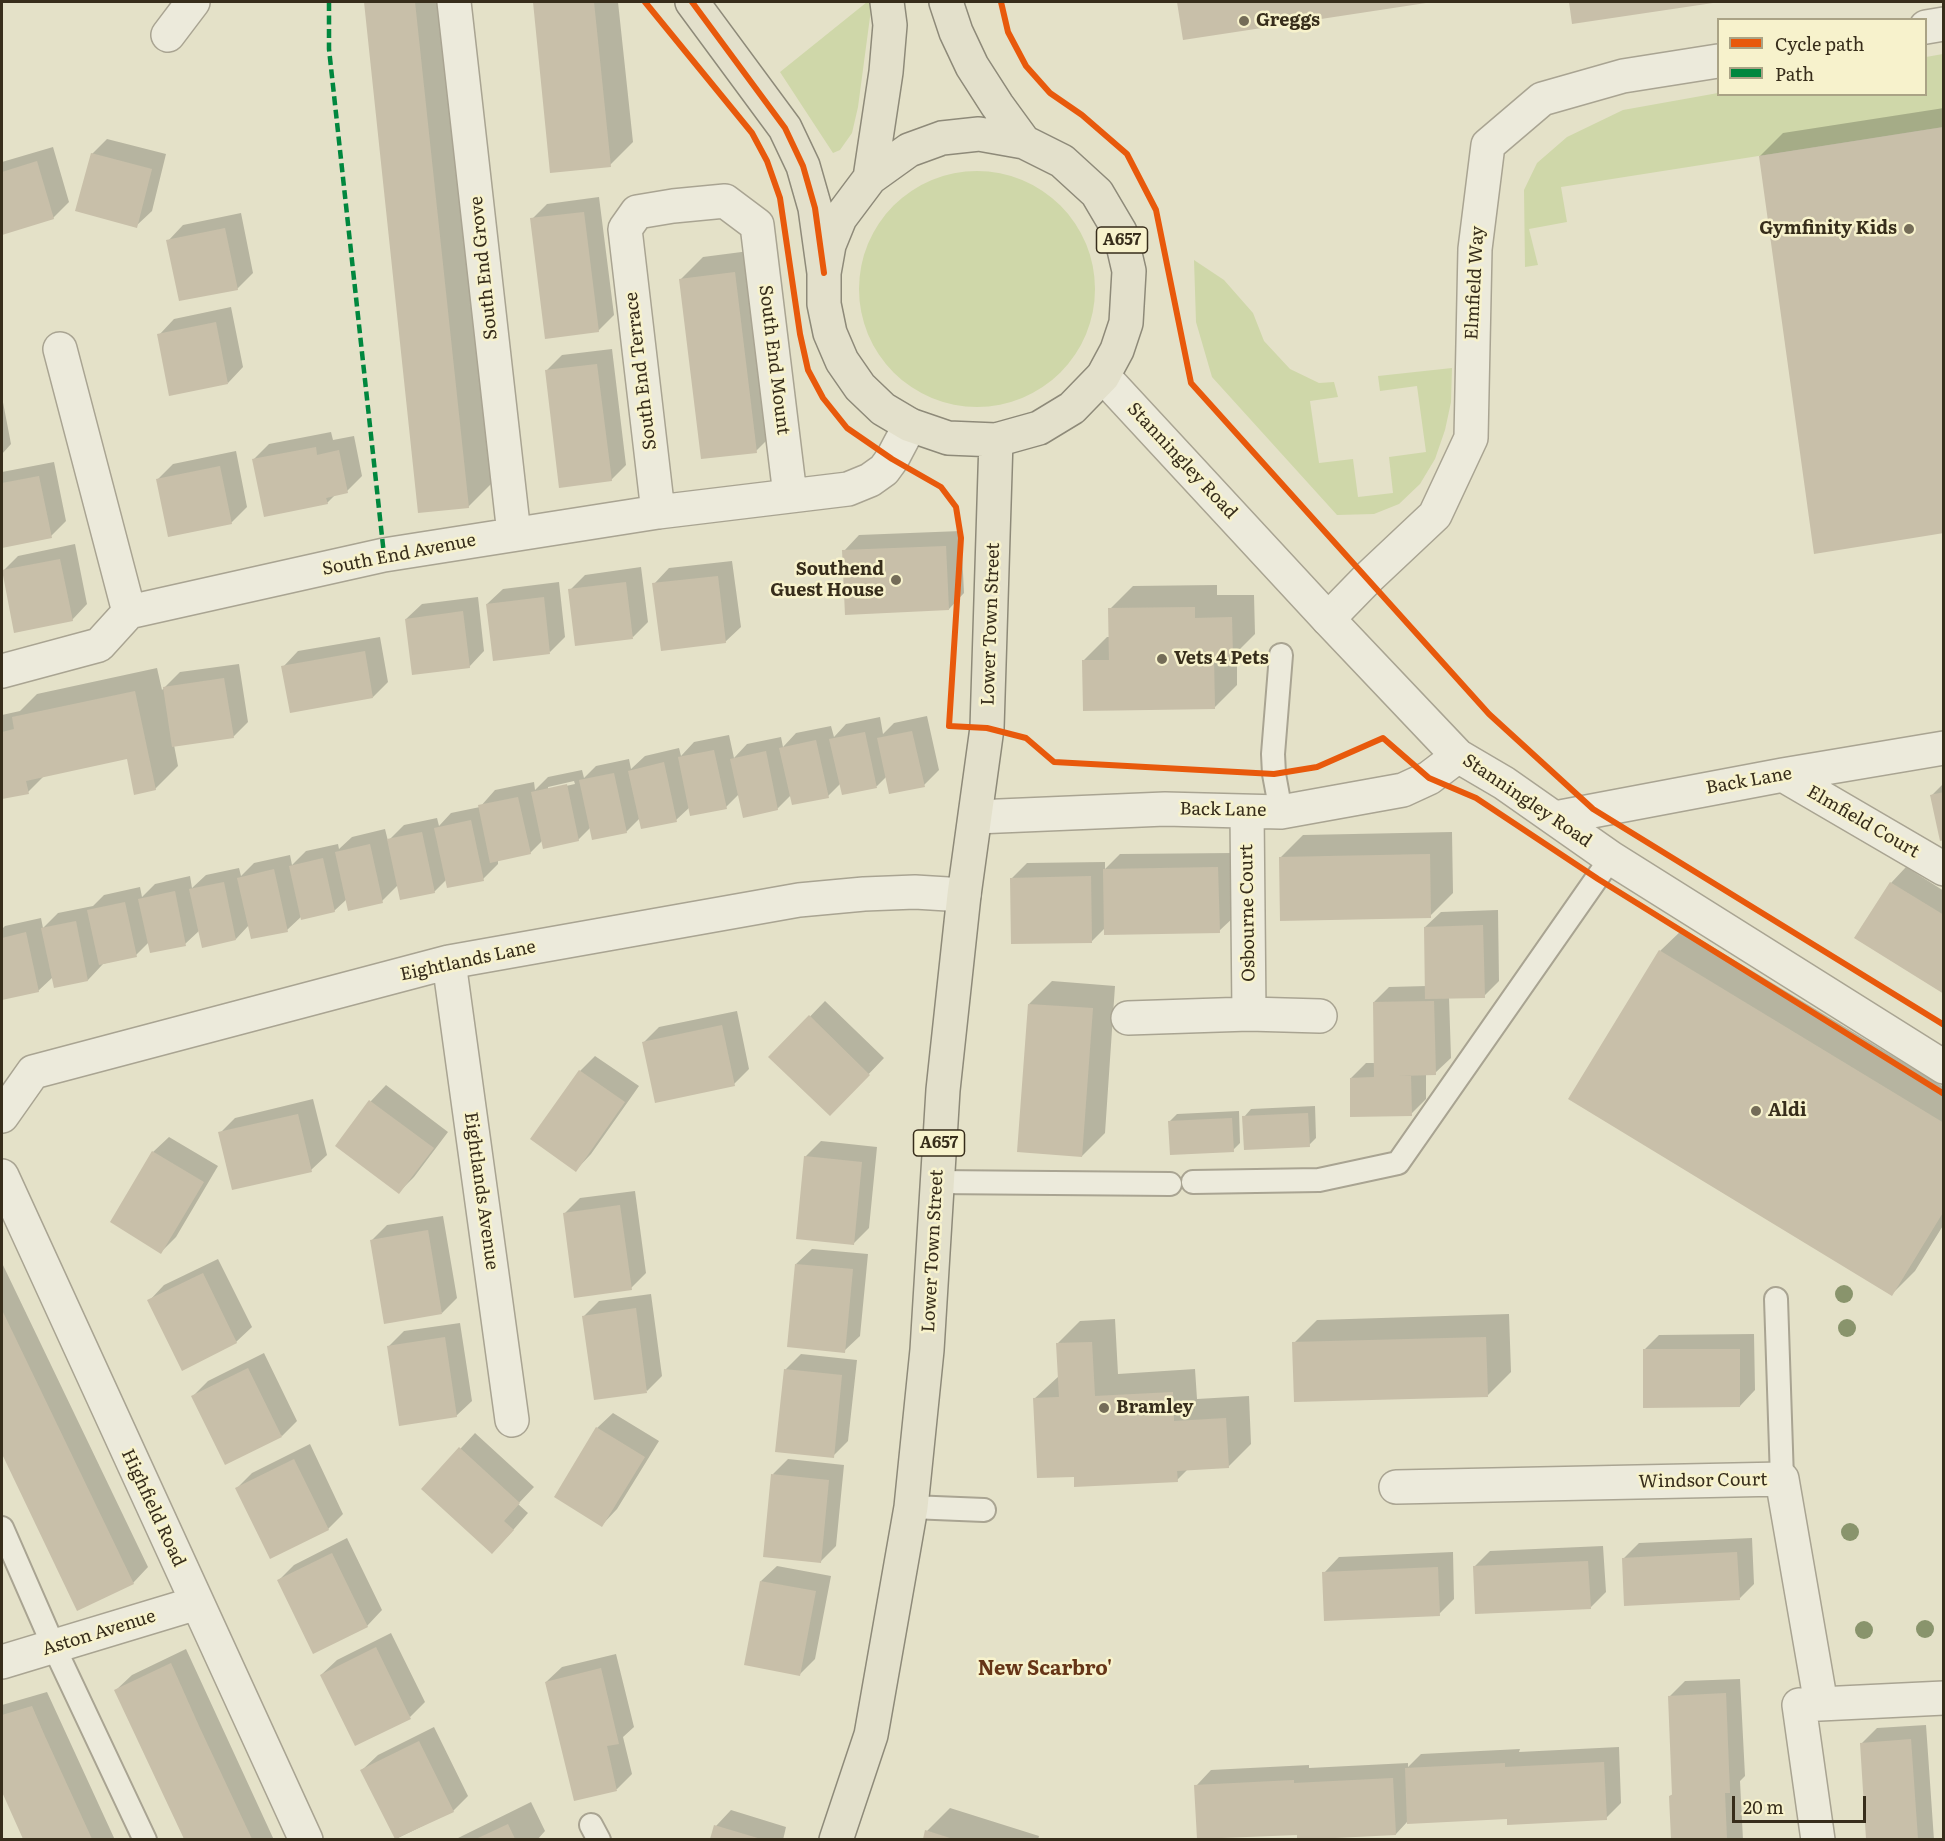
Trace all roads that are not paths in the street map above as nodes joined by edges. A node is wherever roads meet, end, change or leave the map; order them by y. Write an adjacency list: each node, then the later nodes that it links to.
1 (193, 2): 8 (street)
2 (454, 2): 20 (street, South End Grove)
3 (692, 2): 13 (main road)
4 (887, 2): 11 (main road, A657)
5 (946, 2): 10 (main road)
6 (1944, 24): 7 (street)
7 (1927, 27)
8 (168, 35)
9 (1717, 61): 22 (street, Elmfield Way)
10 (1024, 142): 11 (main road, A657); 15 (main road, A657)
11 (870, 178): 13 (main road, A657)
12 (625, 229): 18 (street, South End Mount); 19 (street, South End Terrace)
13 (824, 273): 16 (main road, A657)
14 (60, 349): 21 (street)
15 (1103, 376): 17 (main road, A657); 22 (street, Stanningley Road)
16 (910, 425): 17 (main road, A657); 18 (street, South End Avenue)
17 (996, 440): 30 (main road, Lower Town Street / A657)
18 (790, 495): 19 (street, South End Avenue)
19 (658, 512): 20 (street, South End Avenue)
20 (514, 534): 21 (street, South End Avenue)
21 (129, 612): 24 (street)
22 (1328, 619): 26 (street, Stanningley Road)
23 (1281, 655): 29 (lane)
24 (2, 671)
25 (1944, 748): 27 (street, Back Lane)
26 (1458, 756): 29 (street, Back Lane); 31 (street, Stanningley Road)
27 (1783, 775): 31 (street, Back Lane); 33 (street, Elmfield Court)
28 (1247, 812): 29 (street, Back Lane); 30 (street, Back Lane); 36 (street, Osbourne Court)
29 (1281, 812)
30 (976, 817): 34 (main road, Lower Town Street / A657)
31 (1555, 818): 32 (street, Stanningley Road)
32 (1611, 858): 39 (street, Stanningley Road); 43 (lane)
33 (1944, 869)
34 (964, 895): 35 (street, Eightlands Lane); 42 (main road, Lower Town Street / A657)
35 (449, 962): 40 (street, Eightlands Lane); 46 (street, Eightlands Avenue)
36 (1250, 1014): 37 (street); 38 (street)
37 (1320, 1016)
38 (1128, 1018)
39 (1944, 1067)
40 (2, 1116)
41 (2, 1176): 52 (street, Highfield Road)
42 (936, 1182): 44 (lane); 49 (main road, Lower Town Street / A657)
43 (1193, 1182)
44 (1170, 1184)
45 (1776, 1299): 47 (lane)
46 (512, 1420)
47 (1782, 1479): 48 (street, Windsor Court); 56 (street, Windsor Court)
48 (1396, 1487)
49 (911, 1507): 50 (lane); 59 (main road, Lower Town Street / A657)
50 (984, 1510)
51 (2, 1528): 53 (lane)
52 (197, 1603): 53 (street, Aston Avenue); 58 (street, Highfield Road)
53 (54, 1647): 54 (street, Aston Avenue); 57 (lane)
54 (2, 1662)
55 (1944, 1698): 56 (street)
56 (1810, 1705): 60 (street, Windsor Court)
57 (145, 1839)
58 (306, 1839)
59 (836, 1839)
60 (1818, 1839)

